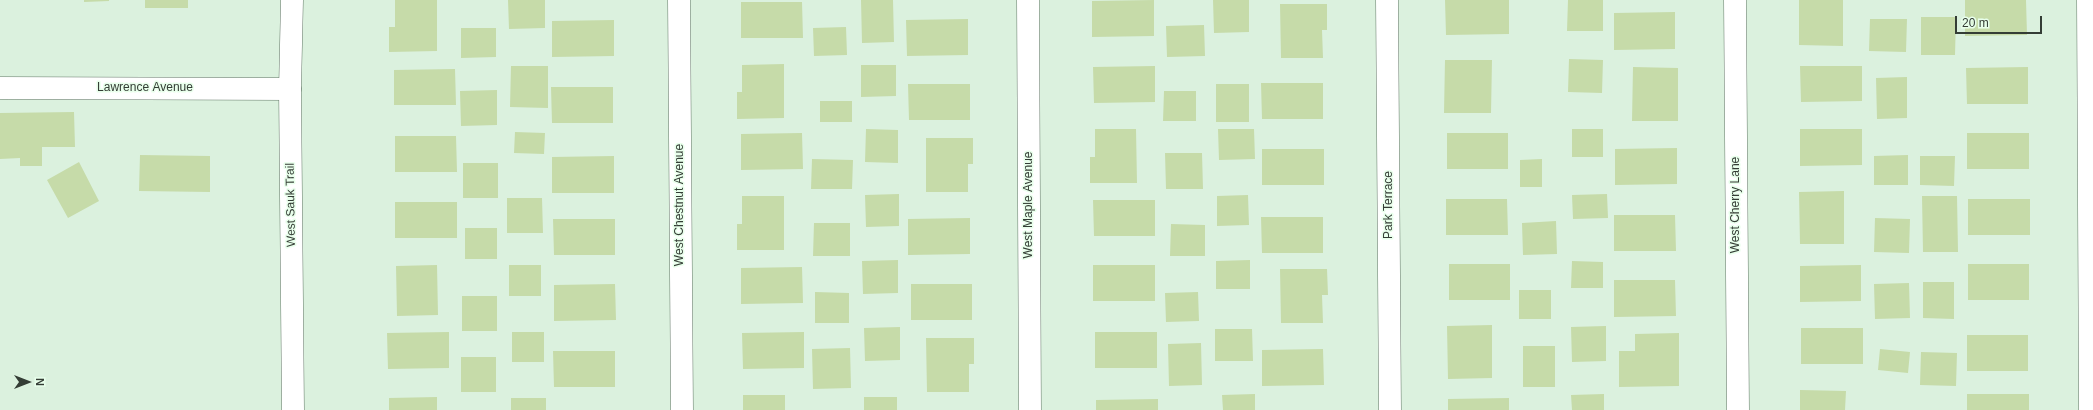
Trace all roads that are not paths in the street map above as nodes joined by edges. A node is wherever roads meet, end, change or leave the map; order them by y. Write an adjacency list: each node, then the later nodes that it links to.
1 (292, 0): 8 (street, West Sauk Trail)
2 (679, 0): 10 (street, West Chestnut Avenue)
3 (1028, 0): 11 (street, West Maple Avenue)
4 (1387, 0): 12 (street, Park Terrace)
5 (1735, 0): 13 (street, West Cherry Lane)
6 (2088, 0): 14 (street)
7 (0, 88): 8 (street, Lawrence Avenue)
8 (290, 89): 9 (street, West Sauk Trail)
9 (293, 410)
10 (682, 410)
11 (1030, 410)
12 (1390, 410)
13 (1738, 410)
14 (2090, 410)

